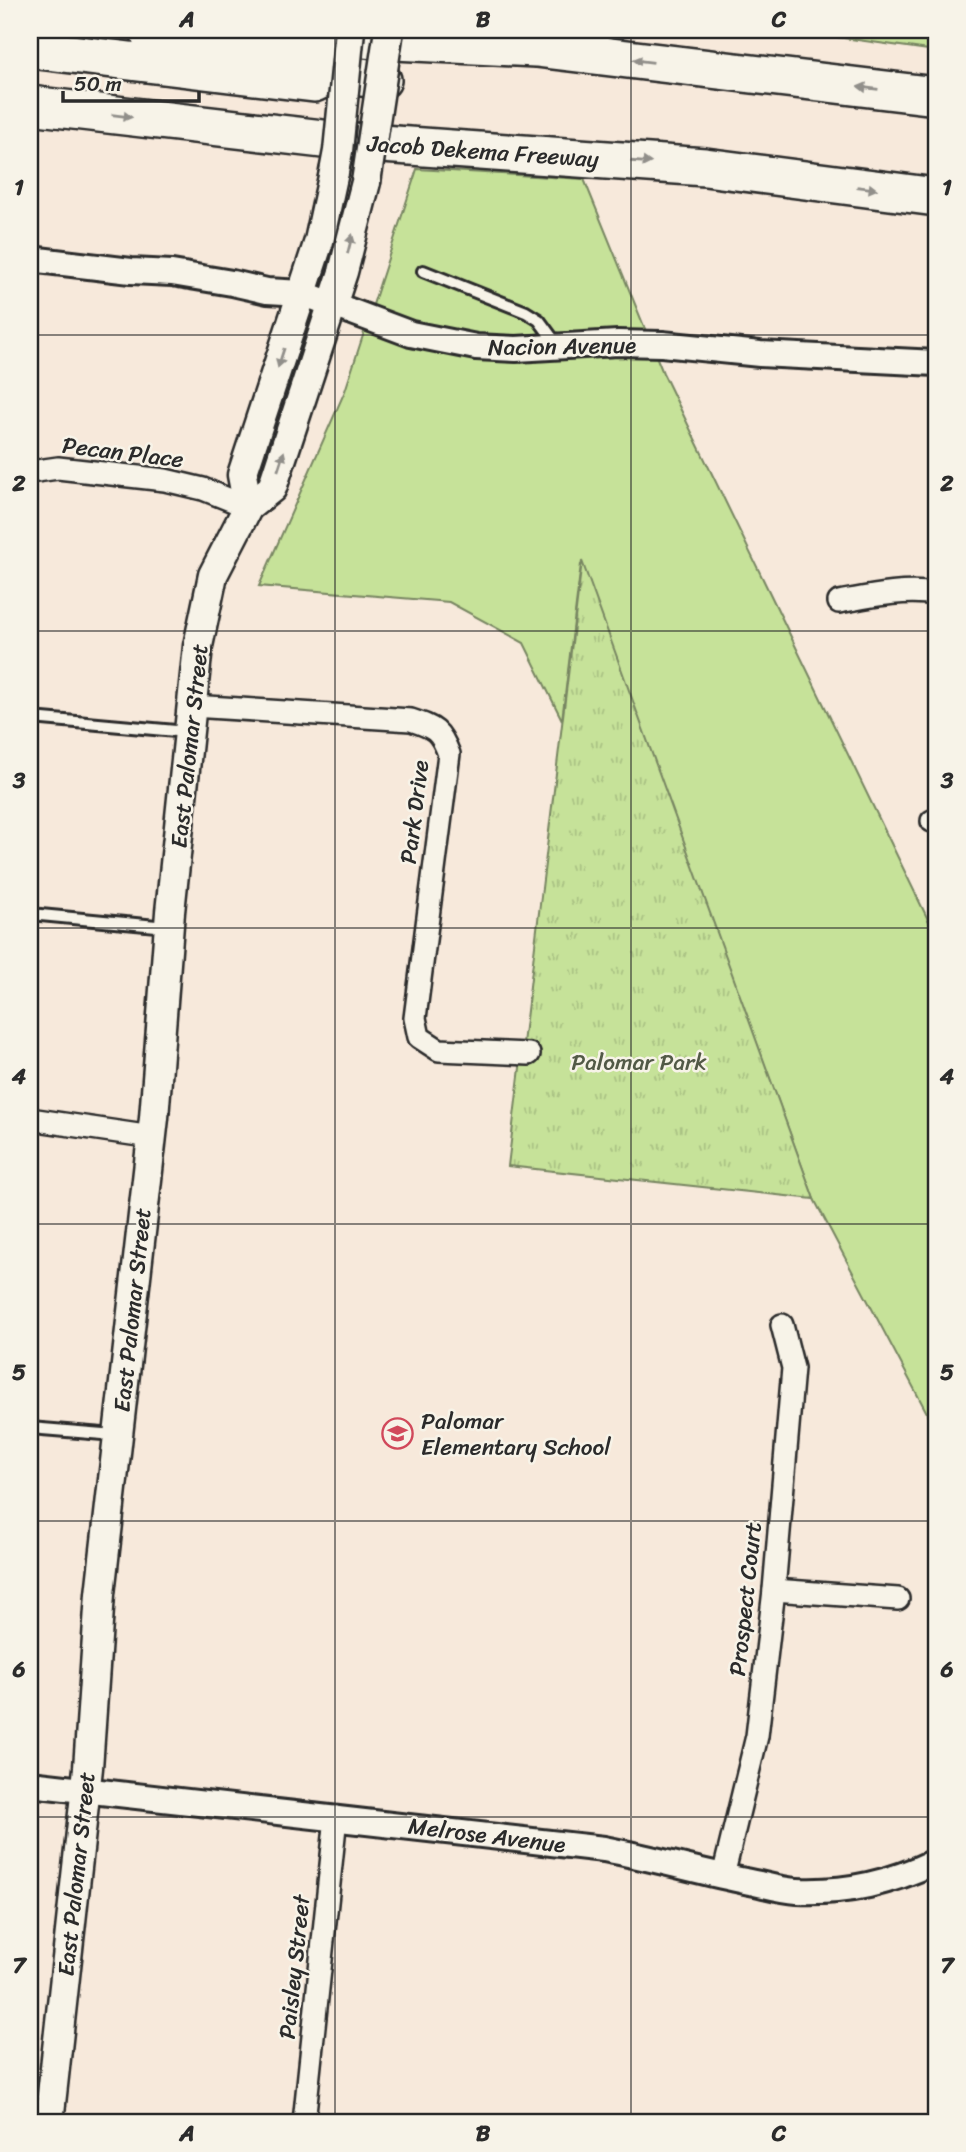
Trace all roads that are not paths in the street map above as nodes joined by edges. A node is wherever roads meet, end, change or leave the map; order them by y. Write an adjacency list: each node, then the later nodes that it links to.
1 (274, 30): 8 (highway, one-way to 1)
2 (350, 30): 6 (main road, bridge)
3 (389, 30): 7 (main road, East Palomar Street, bridge)
4 (79, 42): 5 (highway); 6 (highway)
5 (30, 49)
6 (340, 73): 7 (highway); 13 (main road, bridge)
7 (383, 80): 14 (main road, East Palomar Street, one-way to 7, bridge)
8 (936, 96)
9 (30, 105): 10 (highway, Jacob Dekema Freeway, one-way to 10)
10 (936, 197)
11 (30, 259): 13 (street, Nacion Avenue)
12 (423, 271): 15 (lane)
13 (302, 293): 14 (street, Nacion Avenue); 18 (main road, one-way to 18)
14 (332, 304): 15 (street, Nacion Avenue); 18 (main road, East Palomar Street, one-way to 14)
15 (559, 348): 16 (street, Nacion Avenue)
16 (936, 363)
17 (30, 472): 18 (street, Pecan Place)
18 (248, 507): 22 (main road, East Palomar Street)
19 (936, 594): 20 (street)
20 (839, 602)
21 (32, 718): 22 (lane)
22 (191, 719): 24 (main road, East Palomar Street); 25 (street, Park Drive)
23 (30, 914): 24 (lane)
24 (169, 927): 27 (main road, East Palomar Street)
25 (529, 1054)
26 (30, 1119): 27 (street)
27 (152, 1137): 30 (main road, East Palomar Street)
28 (782, 1325): 31 (street, Prospect Court)
29 (30, 1428): 30 (lane)
30 (118, 1436): 34 (main road, East Palomar Street)
31 (774, 1590): 32 (street); 37 (street, Prospect Court)
32 (898, 1599)
33 (30, 1784): 34 (street, Melrose Avenue)
34 (85, 1789): 35 (street, Melrose Avenue); 38 (main road, East Palomar Street)
35 (336, 1817): 37 (street, Melrose Avenue); 39 (street, Paisley Street)
36 (936, 1861): 37 (street, Melrose Avenue)
37 (723, 1876)
38 (49, 2122)
39 (304, 2122)

